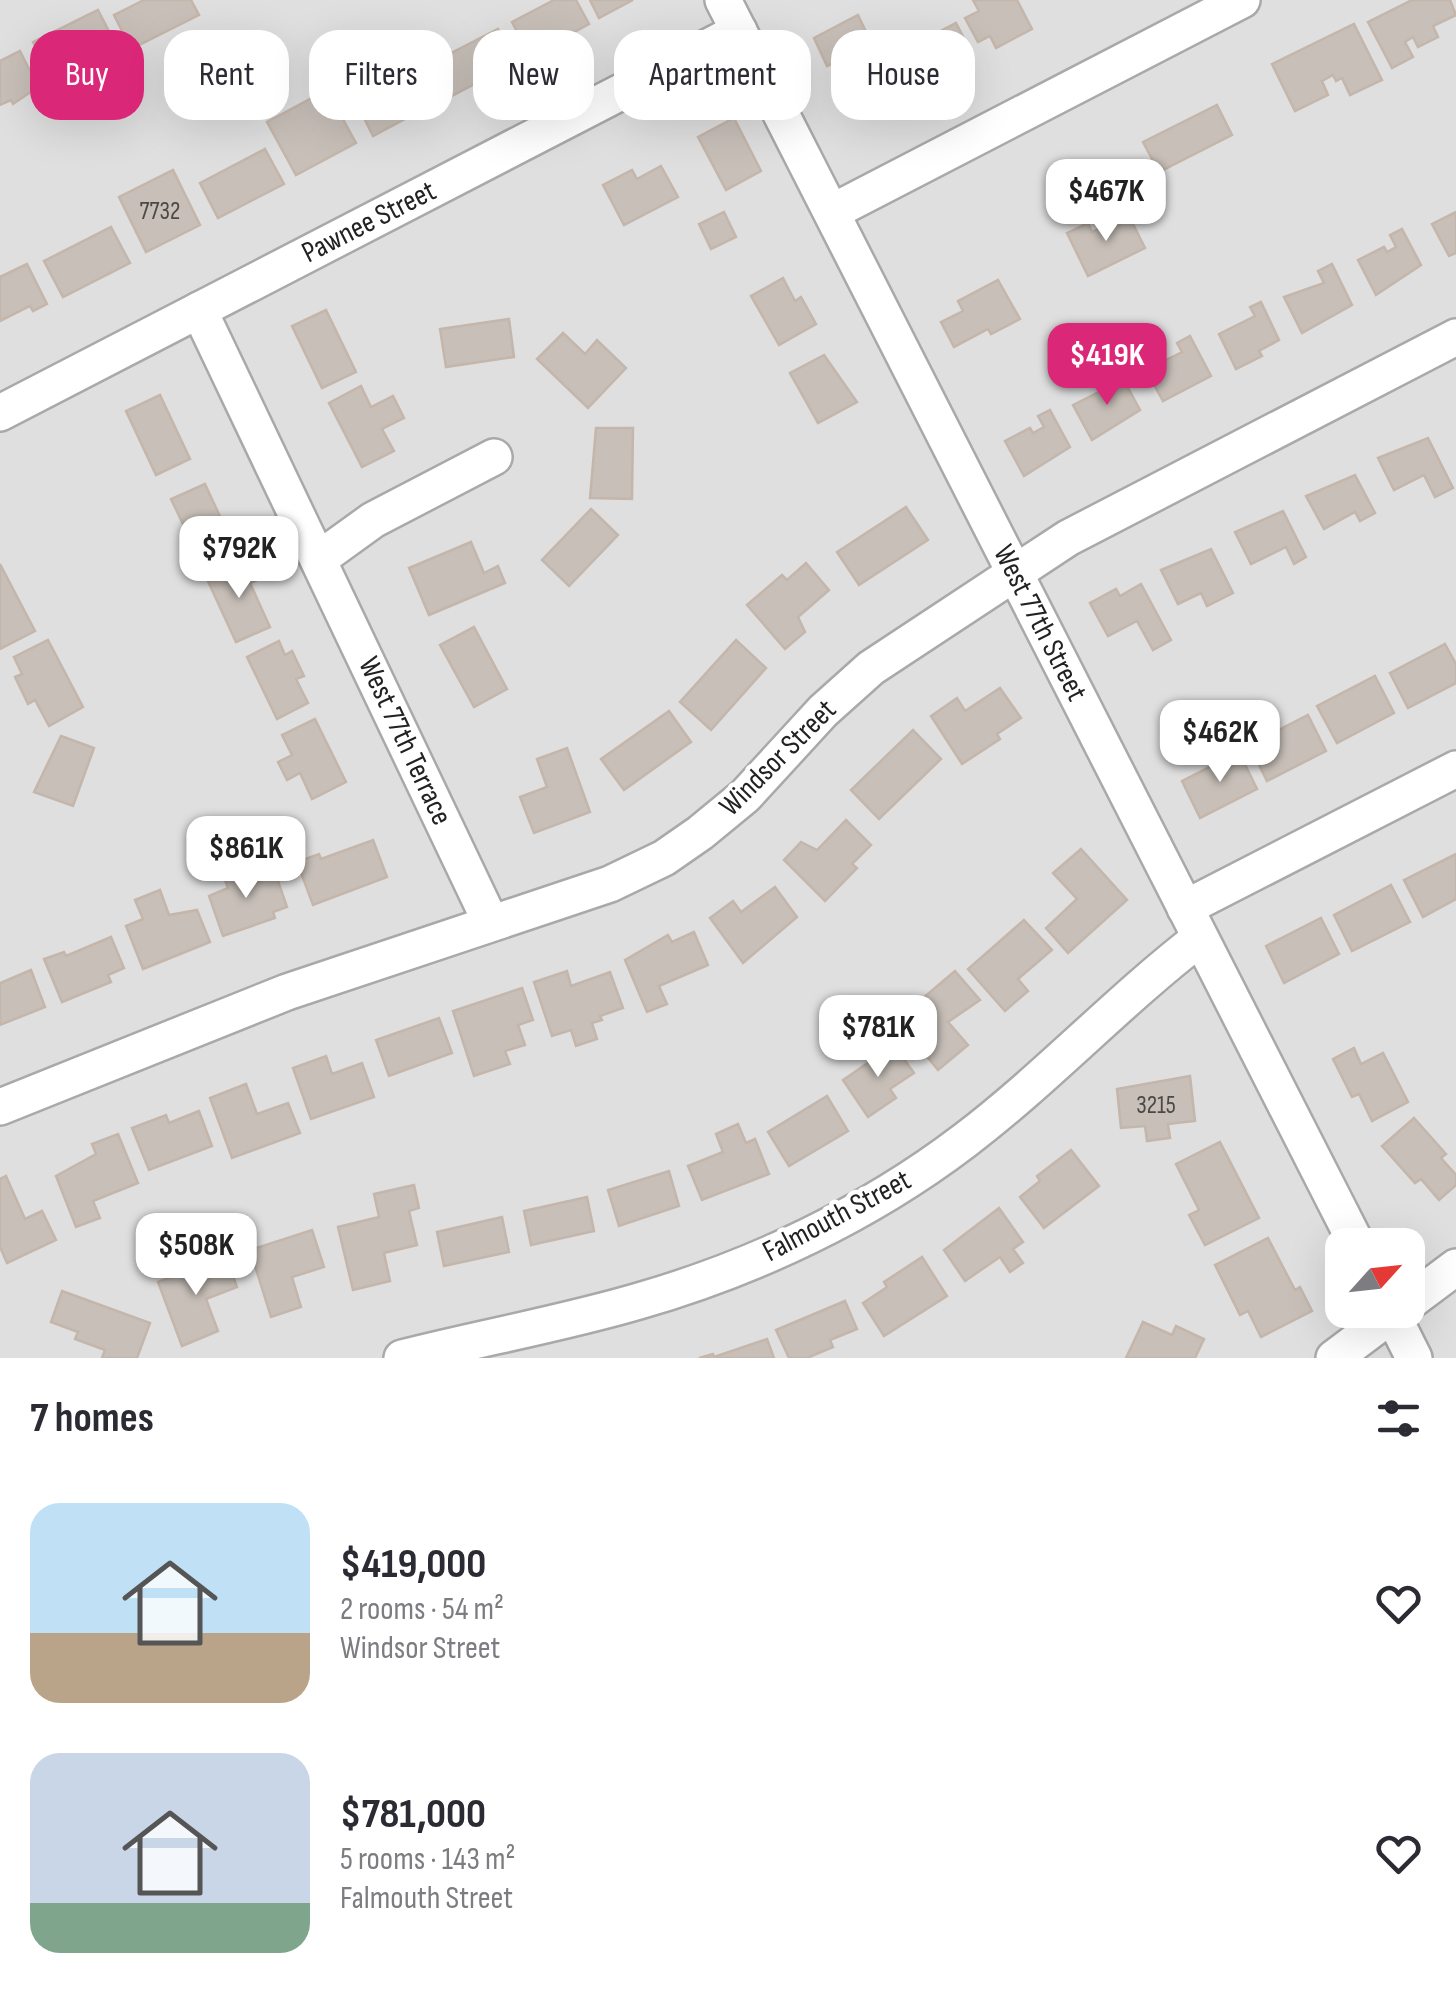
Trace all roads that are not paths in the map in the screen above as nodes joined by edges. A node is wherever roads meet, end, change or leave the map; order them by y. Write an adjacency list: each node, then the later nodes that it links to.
1 (1242, 0): 3 (street)
2 (731, 15): 3 (street, West 77th Street); 4 (street, Pawnee Street)
3 (832, 212): 9 (street, West 77th Street)
4 (199, 310): 6 (street, Pawnee Street); 8 (street, West 77th Terrace)
5 (1456, 337): 9 (street, Windsor Street)
6 (0, 413)
7 (494, 457): 8 (street)
8 (319, 559): 11 (street, West 77th Terrace)
9 (1015, 573): 11 (street, Windsor Street); 12 (street, West 77th Street)
10 (1456, 769): 12 (street, Falmouth Street)
11 (491, 923): 13 (street, Windsor Street)
12 (1192, 923): 14 (street, West 77th Street); 19 (street, Falmouth Street)
13 (0, 1107)
14 (1347, 1228)
15 (1456, 1267): 16 (street)
16 (1425, 1289)
17 (1373, 1328): 20 (street)
18 (1404, 1328): 21 (street)
19 (402, 1358)
20 (1334, 1358)
21 (1414, 1358)

